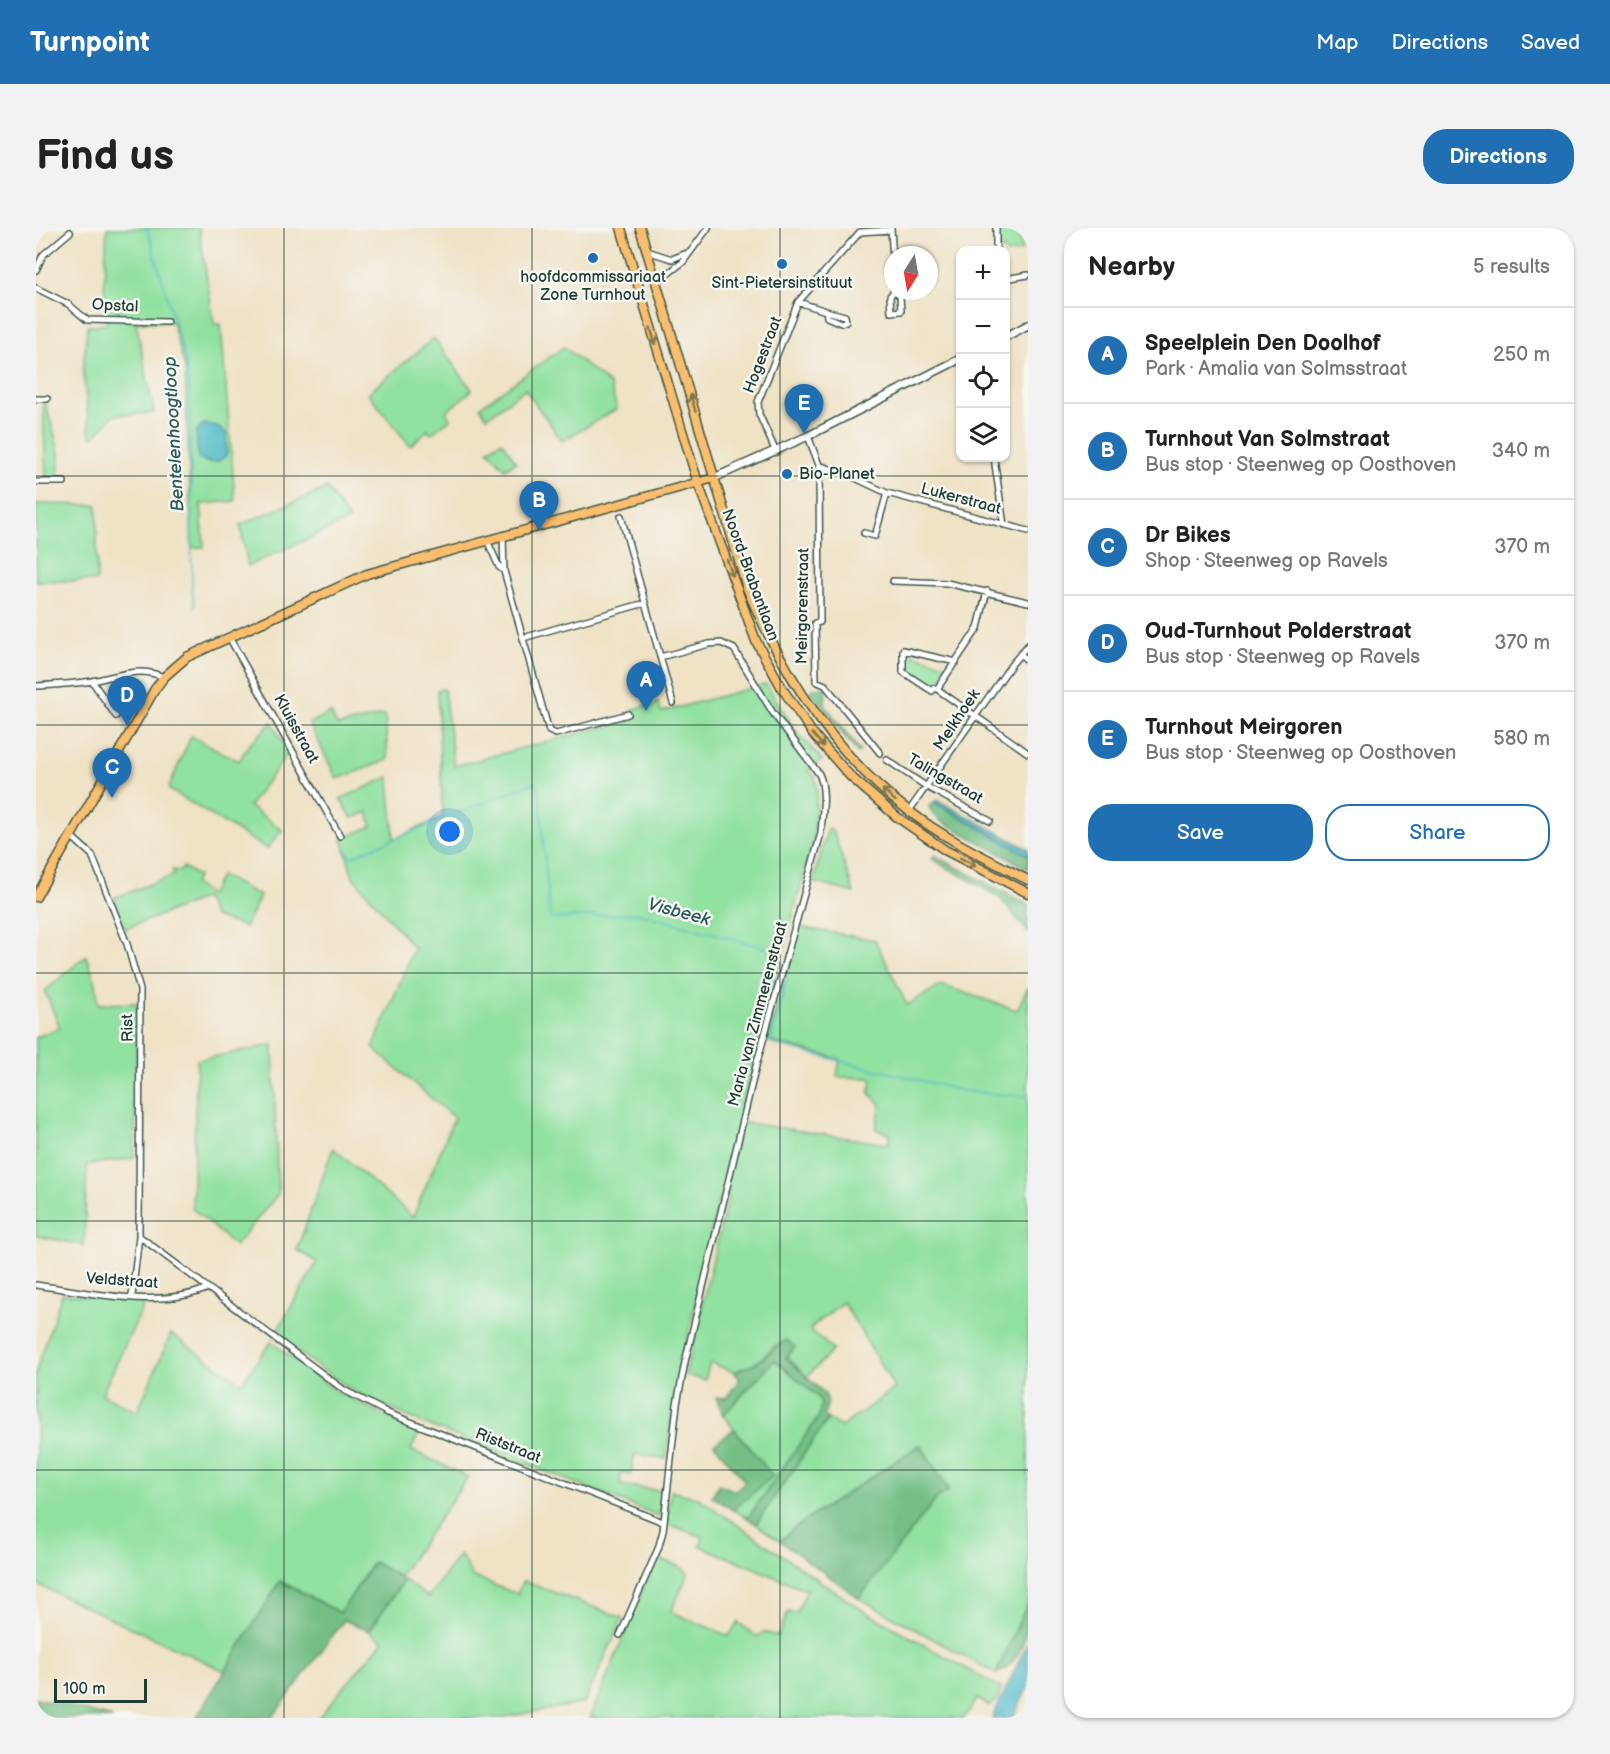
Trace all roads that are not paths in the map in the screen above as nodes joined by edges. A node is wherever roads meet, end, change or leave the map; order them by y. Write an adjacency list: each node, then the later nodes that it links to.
1 (621, 228): 31 (main road, Noord-Brabantlaan, one-way to 31)
2 (640, 228): 9 (main road, Noord-Brabantlaan)
3 (708, 228): 10 (street)
4 (996, 228): 8 (street)
5 (891, 229): 7 (street); 16 (street, Hogestraat)
6 (70, 232): 11 (street)
7 (892, 246)
8 (996, 246)
9 (647, 251): 10 (street); 14 (main road, Noord-Brabantlaan)
10 (692, 251): 14 (street)
11 (36, 270)
12 (1028, 275): 13 (street)
13 (1010, 278)
14 (657, 282): 28 (main road, Noord-Brabantlaan, one-way to 14)
15 (36, 288): 18 (street, Opstal)
16 (798, 302): 17 (street, Hogestraat); 25 (street, Hogestraat)
17 (826, 312)
18 (167, 322)
19 (1028, 325): 20 (street)
20 (1010, 334)
21 (956, 360): 24 (street)
22 (36, 399): 23 (street)
23 (47, 399)
24 (808, 436): 25 (street); 27 (street, Meirgorenstraat)
25 (776, 452): 28 (street)
26 (995, 462): 34 (street)
27 (819, 465): 32 (street, Lukerstraat); 59 (street, Meirgorenstraat)
28 (714, 478): 31 (main road); 63 (main road, Noord-Brabantlaan, one-way to 28)
29 (64, 482): 30 (street)
30 (36, 483)
31 (698, 483): 37 (main road); 68 (main road, Noord-Brabantlaan, one-way to 68)
32 (887, 493): 34 (street, Lukerstraat); 36 (street)
33 (621, 516): 43 (street)
34 (1004, 525): 35 (street, Lukerstraat)
35 (1028, 531)
36 (864, 533)
37 (502, 536): 38 (main road); 39 (street)
38 (487, 540): 39 (street); 44 (main road)
39 (504, 571): 45 (street)
40 (893, 581): 41 (street)
41 (987, 591): 42 (street); 50 (street)
42 (1028, 602)
43 (645, 603): 45 (street); 48 (street)
44 (228, 636): 51 (main road); 65 (street, Kluisstraat)
45 (523, 638): 56 (street)
46 (1028, 645): 47 (street, Melkhoek)
47 (1020, 654): 49 (street); 58 (street, Melkhoek)
48 (660, 657): 55 (street); 74 (street, Maria van Zimmerenstraat)
49 (1028, 661)
50 (956, 662): 54 (street); 54 (street)
51 (164, 677): 52 (street); 66 (main road)
52 (92, 681): 53 (street); 57 (street)
53 (36, 686)
54 (937, 689): 58 (street)
55 (673, 703)
56 (628, 714)
57 (116, 716)
58 (976, 716): 60 (street); 62 (street, Melkhoek)
59 (880, 753)
60 (1028, 753)
61 (887, 760): 62 (street, Talingstraat)
62 (927, 786): 63 (street, Melkhoek); 64 (street, Talingstraat)
63 (909, 811): 67 (main road, Noord-Brabantlaan)
64 (990, 821)
65 (340, 836)
66 (72, 837): 69 (main road); 70 (street, Rist)
67 (1028, 880)
68 (1028, 894)
69 (36, 897)
70 (139, 1236): 72 (street); 73 (street, Rist)
71 (36, 1285): 73 (street, Veldstraat)
72 (206, 1288): 73 (street, Veldstraat); 74 (street, Riststraat)
73 (132, 1296)
74 (663, 1522): 75 (street)
75 (620, 1635)

